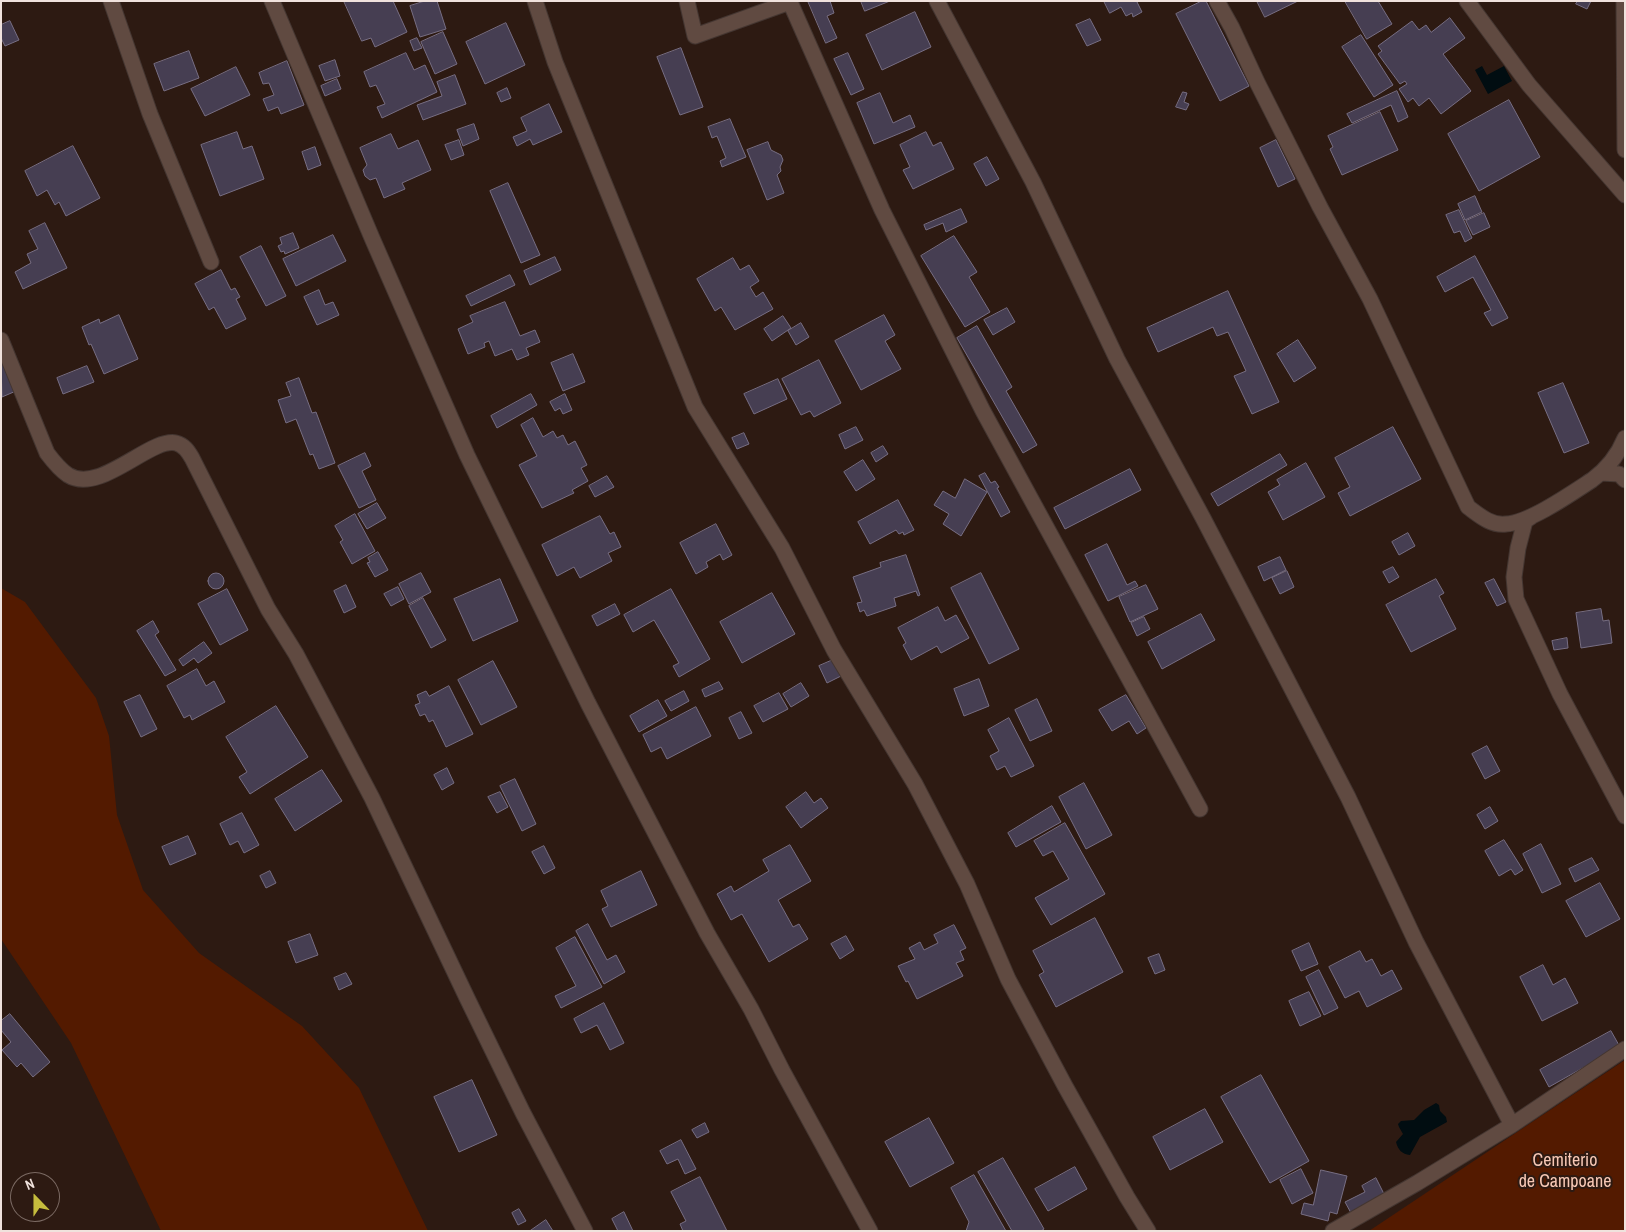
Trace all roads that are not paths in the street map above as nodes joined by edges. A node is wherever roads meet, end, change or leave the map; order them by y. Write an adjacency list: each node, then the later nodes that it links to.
1 (111, 1): 11 (street)
2 (272, 1): 22 (street)
3 (535, 1): 23 (street)
4 (687, 1): 17 (street)
5 (938, 1): 20 (street)
6 (1217, 1): 16 (street)
7 (1467, 1): 10 (street)
8 (1624, 1): 9 (street)
9 (1625, 150)
10 (1625, 195)
11 (212, 262)
12 (1, 340): 21 (street)
13 (1625, 438): 14 (street)
14 (1602, 473): 15 (street); 16 (street)
15 (1625, 480)
16 (1531, 517): 18 (street)
17 (1200, 809)
18 (1625, 816)
19 (1625, 1049): 20 (street)
20 (1512, 1124): 24 (street)
21 (585, 1231)
22 (870, 1231)
23 (1148, 1231)
24 (1333, 1231)

